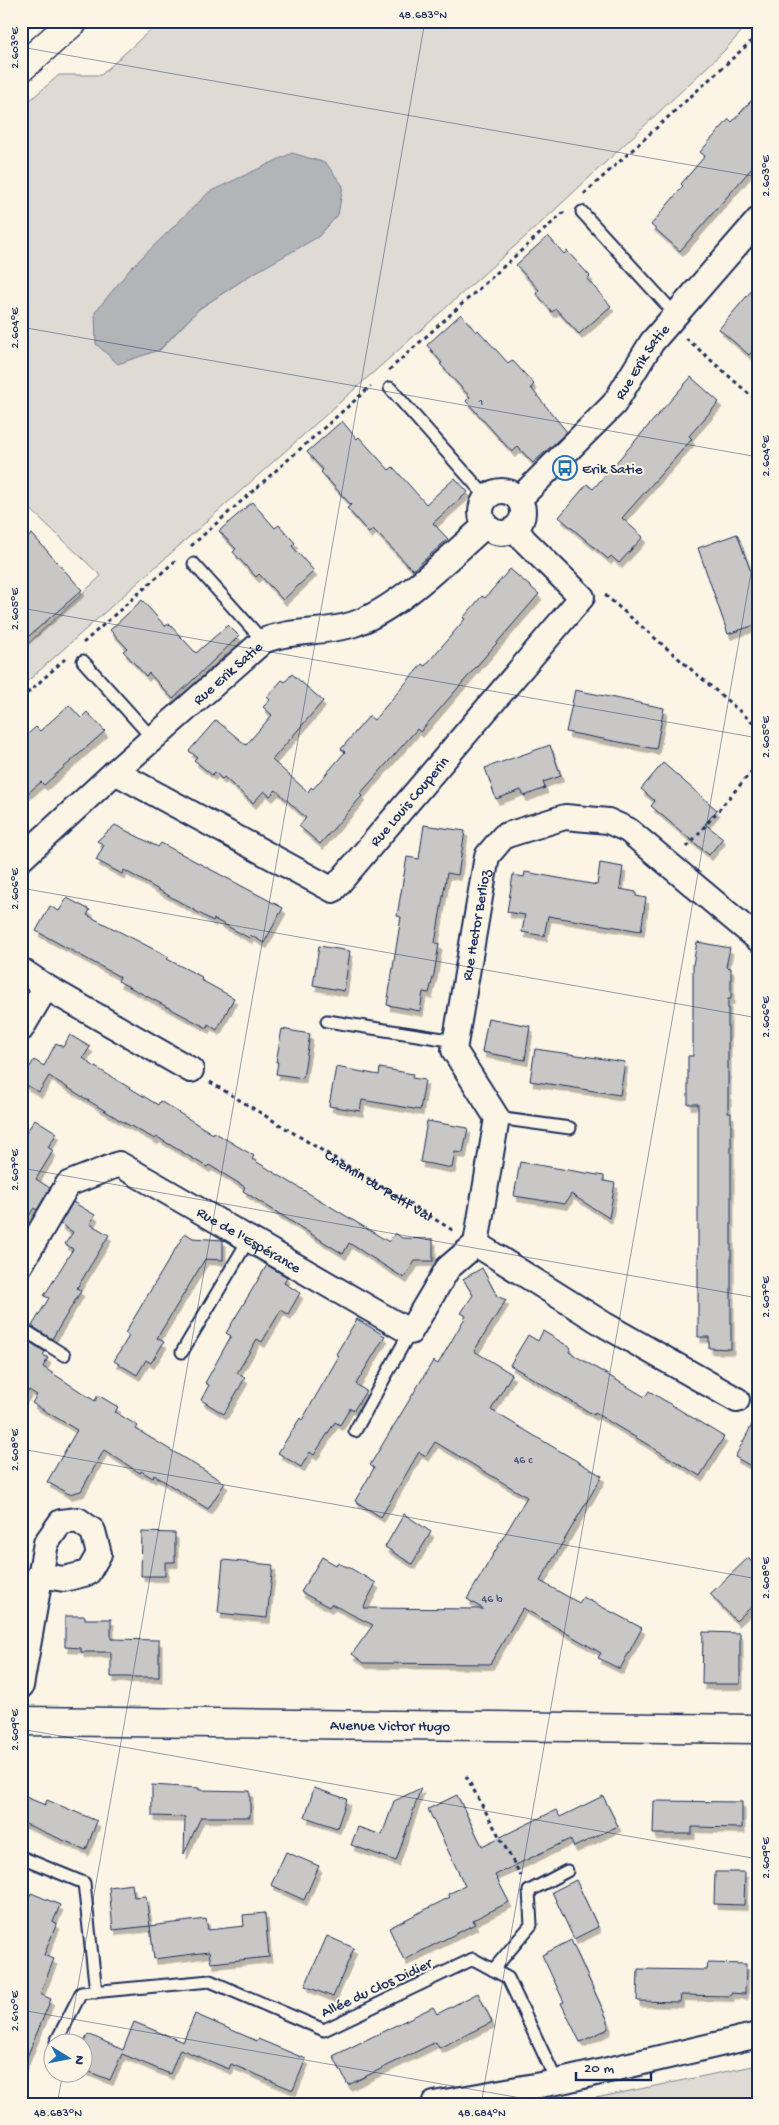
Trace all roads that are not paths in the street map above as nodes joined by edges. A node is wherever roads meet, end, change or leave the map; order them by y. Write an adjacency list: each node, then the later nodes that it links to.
1 (74, 21): 2 (main road)
2 (21, 68)
3 (582, 212): 5 (lane)
4 (758, 220): 5 (street, Rue Erik Satie)
5 (672, 318): 8 (street, Rue Erik Satie)
6 (390, 388): 7 (lane)
7 (489, 495): 8 (street); 9 (street)
8 (519, 499): 10 (street)
9 (486, 525): 10 (street); 12 (street, Rue Erik Satie)
10 (516, 528): 15 (street, Rue Louis Couperin)
11 (194, 564): 12 (lane)
12 (263, 641): 14 (street, Rue Erik Satie)
13 (83, 661): 14 (lane)
14 (153, 739): 15 (street, Rue Erik Satie)
15 (115, 772): 16 (street, Rue Erik Satie)
16 (21, 859)
17 (758, 940): 22 (street, Rue Hector Berlioz)
18 (21, 970): 19 (street)
19 (46, 987): 21 (street); 23 (street)
20 (327, 1021): 22 (lane)
21 (21, 1029)
22 (456, 1041): 24 (street, Rue Hector Berlioz)
23 (191, 1070)
24 (497, 1118): 25 (lane); 27 (street)
25 (570, 1128)
26 (249, 1239): 28 (street, Rue de l'Espérance); 30 (street, Rue de l'Espérance); 31 (lane)
27 (476, 1244): 30 (street); 33 (street)
28 (21, 1264)
29 (21, 1328): 32 (lane)
30 (410, 1332): 34 (lane)
31 (182, 1352)
32 (64, 1354)
33 (737, 1400)
34 (356, 1431)
35 (39, 1575): 36 (street)
36 (21, 1686)
37 (21, 1721): 38 (main road, Avenue Victor Hugo)
38 (758, 1729)
39 (21, 1857): 42 (lane)
40 (567, 1871): 41 (lane)
41 (493, 1970): 42 (lane, Allée du Clos Didier); 45 (lane, Allée du Clos Didier)
42 (96, 1992): 43 (lane, Allée du Clos Didier)
43 (61, 2032)
44 (758, 2035): 45 (street)
45 (557, 2082): 46 (street)
46 (434, 2104)

